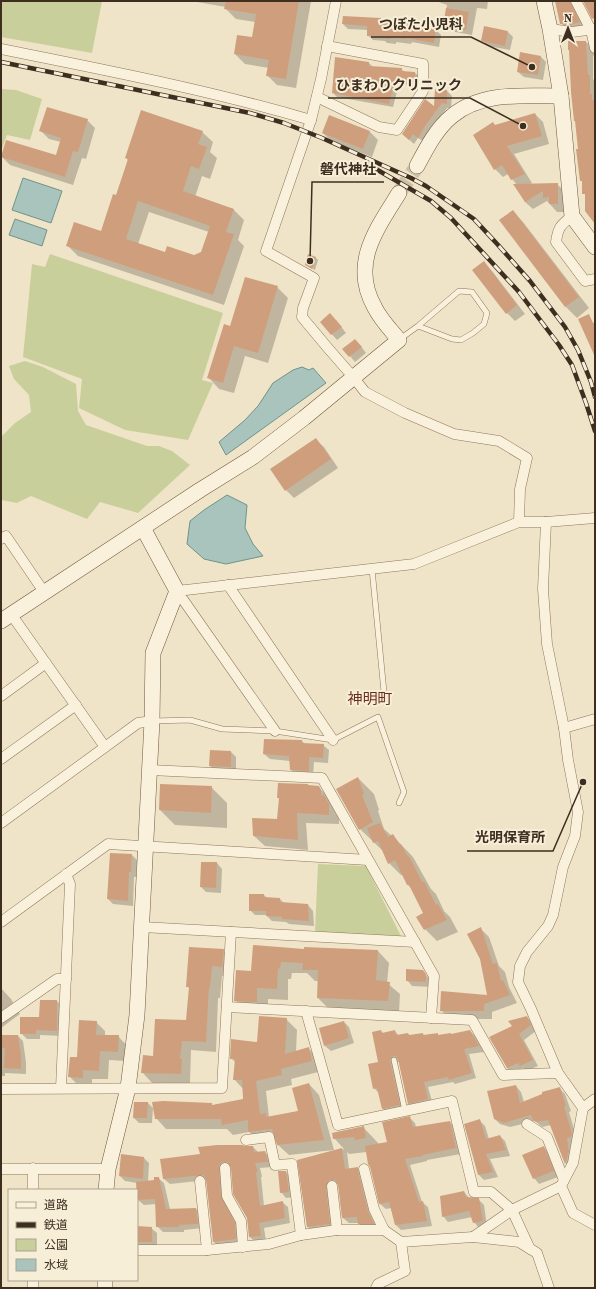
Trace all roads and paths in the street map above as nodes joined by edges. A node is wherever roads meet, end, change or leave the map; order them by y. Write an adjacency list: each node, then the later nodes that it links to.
1 (336, 1): 6 (street)
2 (544, 1): 4 (street)
3 (576, 1): 5 (street)
4 (550, 29): 5 (street); 9 (street)
5 (593, 29): 7 (street)
6 (327, 46): 10 (street); 10 (street)
7 (595, 48)
8 (1, 49): 11 (street)
9 (561, 96): 12 (street); 14 (street)
10 (317, 97): 11 (street)
11 (311, 120): 19 (street)
12 (417, 166)
13 (400, 193): 18 (street)
14 (572, 216): 15 (street); 16 (street)
15 (595, 247)
16 (595, 279)
17 (418, 326): 17 (lane); 18 (lane)
18 (399, 340): 19 (street)
19 (354, 378): 21 (street); 23 (street)
20 (595, 518): 22 (street)
21 (519, 522): 22 (street); 25 (street)
22 (546, 522): 36 (street)
23 (143, 528): 27 (street); 28 (street)
24 (1, 540): 28 (street)
25 (372, 569): 26 (street); 31 (lane)
26 (228, 585): 27 (street); 38 (street)
27 (177, 591): 35 (street); 37 (street)
28 (44, 592): 29 (street)
29 (6, 618): 30 (street)
30 (46, 663): 32 (street); 33 (street)
31 (384, 692)
32 (1, 696)
33 (76, 705): 39 (street); 40 (street)
34 (595, 719): 36 (street)
35 (152, 722): 37 (lane); 39 (street); 41 (street)
36 (564, 728): 57 (street)
37 (276, 731): 38 (lane)
38 (333, 740): 42 (lane)
39 (105, 747): 43 (street)
40 (1, 759)
41 (150, 770): 44 (street); 45 (street)
42 (399, 802)
43 (1, 823)
44 (145, 846): 45 (street); 46 (street); 48 (street)
45 (368, 860): 50 (street)
46 (66, 874): 47 (street); 51 (street)
47 (1, 922)
48 (142, 927): 49 (street); 59 (street)
49 (232, 932): 50 (street); 52 (street)
50 (415, 942): 55 (street)
51 (66, 979): 54 (street); 58 (street)
52 (227, 1007): 53 (street); 59 (street)
53 (306, 1011): 55 (street); 63 (street)
54 (1, 1018)
55 (431, 1018): 57 (street)
56 (394, 1060): 63 (lane)
57 (558, 1073): 62 (street)
58 (61, 1088): 59 (street); 60 (street)
59 (128, 1088): 69 (street)
60 (1, 1089)
61 (595, 1099): 62 (street)
62 (583, 1108): 72 (street)
63 (405, 1111): 76 (street)
64 (527, 1124): 72 (street)
65 (246, 1140): 80 (street)
66 (33, 1168): 68 (street); 69 (street); 74 (street)
67 (225, 1168): 83 (street)
68 (1, 1169)
69 (108, 1169): 75 (street)
70 (364, 1170): 79 (street)
71 (200, 1181): 86 (street)
72 (562, 1183): 76 (street); 77 (street)
73 (332, 1186): 78 (street)
74 (33, 1189)
75 (106, 1189)
76 (512, 1210): 81 (street); 84 (street)
77 (595, 1225)
78 (338, 1230): 79 (street); 80 (street)
79 (384, 1230): 82 (street)
80 (301, 1235): 83 (street)
81 (473, 1237): 82 (street); 84 (street)
82 (401, 1242): 87 (street)
83 (243, 1247): 86 (street)
84 (530, 1249): 88 (street)
85 (138, 1250): 86 (street)
86 (207, 1250)
87 (376, 1288)
88 (549, 1288)

